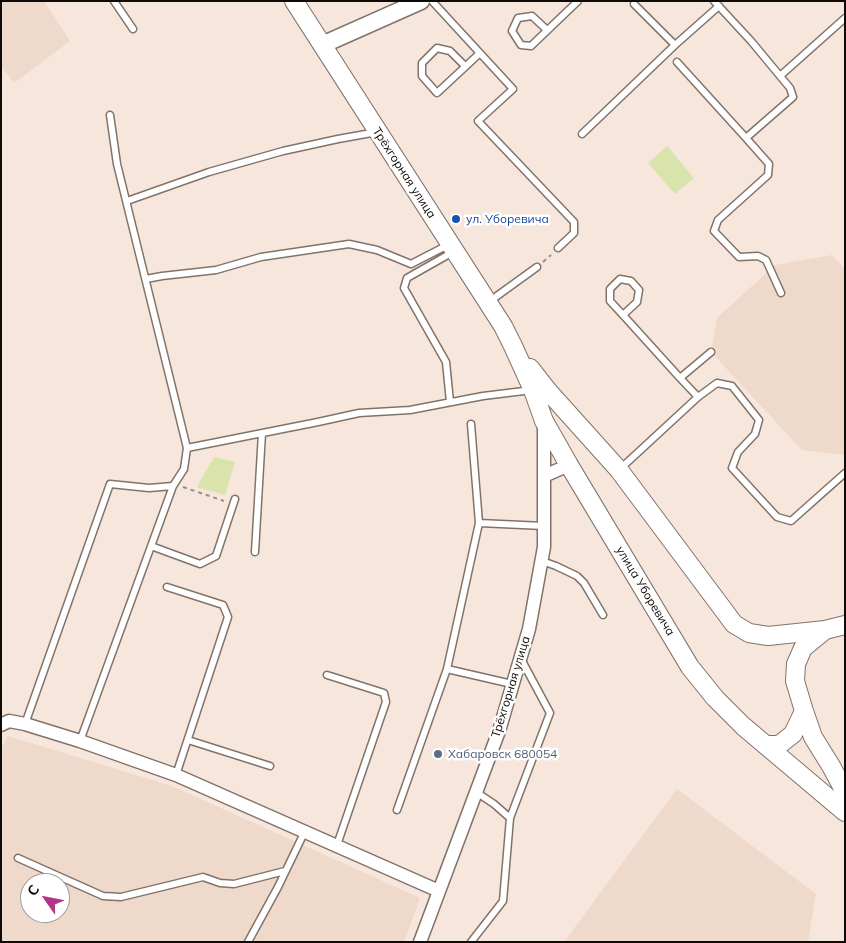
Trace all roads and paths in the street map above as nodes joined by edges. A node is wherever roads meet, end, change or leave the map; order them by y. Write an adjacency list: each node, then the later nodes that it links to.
1 (114, 1): 9 (lane)
2 (294, 1): 11 (main road, Трёхгорная улица)
3 (421, 1): 11 (street)
4 (432, 1): 13 (lane)
5 (578, 1): 10 (lane)
6 (634, 4): 12 (lane)
7 (716, 4): 12 (lane); 16 (lane)
8 (845, 18): 16 (lane)
9 (133, 30)
10 (547, 30): 10 (lane)
11 (322, 45): 18 (main road, Трёхгорная улица)
12 (675, 45): 19 (lane)
13 (480, 53): 15 (lane); 23 (lane)
14 (677, 62): 20 (lane)
15 (466, 66): 15 (lane)
16 (780, 76): 20 (lane)
17 (110, 115): 21 (lane)
18 (378, 132): 21 (lane); 22 (main road, Трёхгорная улица)
19 (582, 134)
20 (746, 138): 26 (lane)
21 (127, 201): 25 (lane)
22 (452, 248): 25 (lane); 27 (main road, Трёхгорная улица); 34 (lane)
23 (558, 248): 24 (path)
24 (537, 267): 27 (lane)
25 (146, 279): 38 (lane)
26 (781, 293)
27 (488, 302): 29 (main road, Трёхгорная улица)
28 (623, 315): 28 (lane); 31 (lane)
29 (513, 346): 32 (main road, улица Уборевича); 40 (main road)
30 (711, 352): 31 (lane)
31 (680, 378): 33 (lane)
32 (533, 390): 34 (lane); 35 (main road, улица Уборевича)
33 (698, 397): 40 (lane); 41 (lane)
34 (450, 402): 37 (lane)
35 (544, 421): 39 (main road, улица Уборевича); 42 (street, Трёхгорная улица)
36 (471, 424): 45 (lane)
37 (262, 433): 38 (lane); 48 (lane)
38 (187, 448): 43 (lane)
39 (569, 465): 42 (street); 63 (main road, улица Уборевича)
40 (619, 470): 53 (main road)
41 (845, 473)
42 (544, 476): 46 (street, Трёхгорная улица)
43 (174, 485): 44 (path); 47 (lane); 59 (lane)
44 (235, 501): 47 (lane)
45 (479, 523): 46 (lane); 55 (lane)
46 (544, 526): 49 (street, Трёхгорная улица)
47 (151, 546): 62 (lane)
48 (255, 552)
49 (542, 561): 51 (lane); 54 (street, Трёхгорная улица)
50 (167, 587): 61 (lane)
51 (603, 615)
52 (845, 625): 53 (main road)
53 (825, 630): 58 (main road)
54 (520, 658): 57 (street, Трёхгорная улица); 70 (lane)
55 (447, 669): 57 (lane); 68 (lane)
56 (327, 675): 72 (lane)
57 (512, 684): 66 (street, Трёхгорная улица)
58 (804, 711): 63 (main road); 67 (main road)
59 (25, 724): 60 (street); 62 (street)
60 (1, 725)
61 (188, 740): 64 (lane); 65 (lane)
62 (80, 742): 65 (street)
63 (765, 745): 69 (main road, улица Уборевича)
64 (270, 766)
65 (176, 775): 71 (street)
66 (476, 792): 70 (lane); 75 (street, Трёхгорная улица)
67 (845, 792)
68 (397, 810)
69 (845, 812)
70 (510, 818): 78 (lane)
71 (305, 831): 72 (street); 74 (lane)
72 (337, 845): 75 (street)
73 (18, 858): 74 (lane)
74 (286, 872): 76 (lane)
75 (439, 891): 77 (street, Трёхгорная улица)
76 (248, 942)
77 (420, 942)
78 (471, 942)

